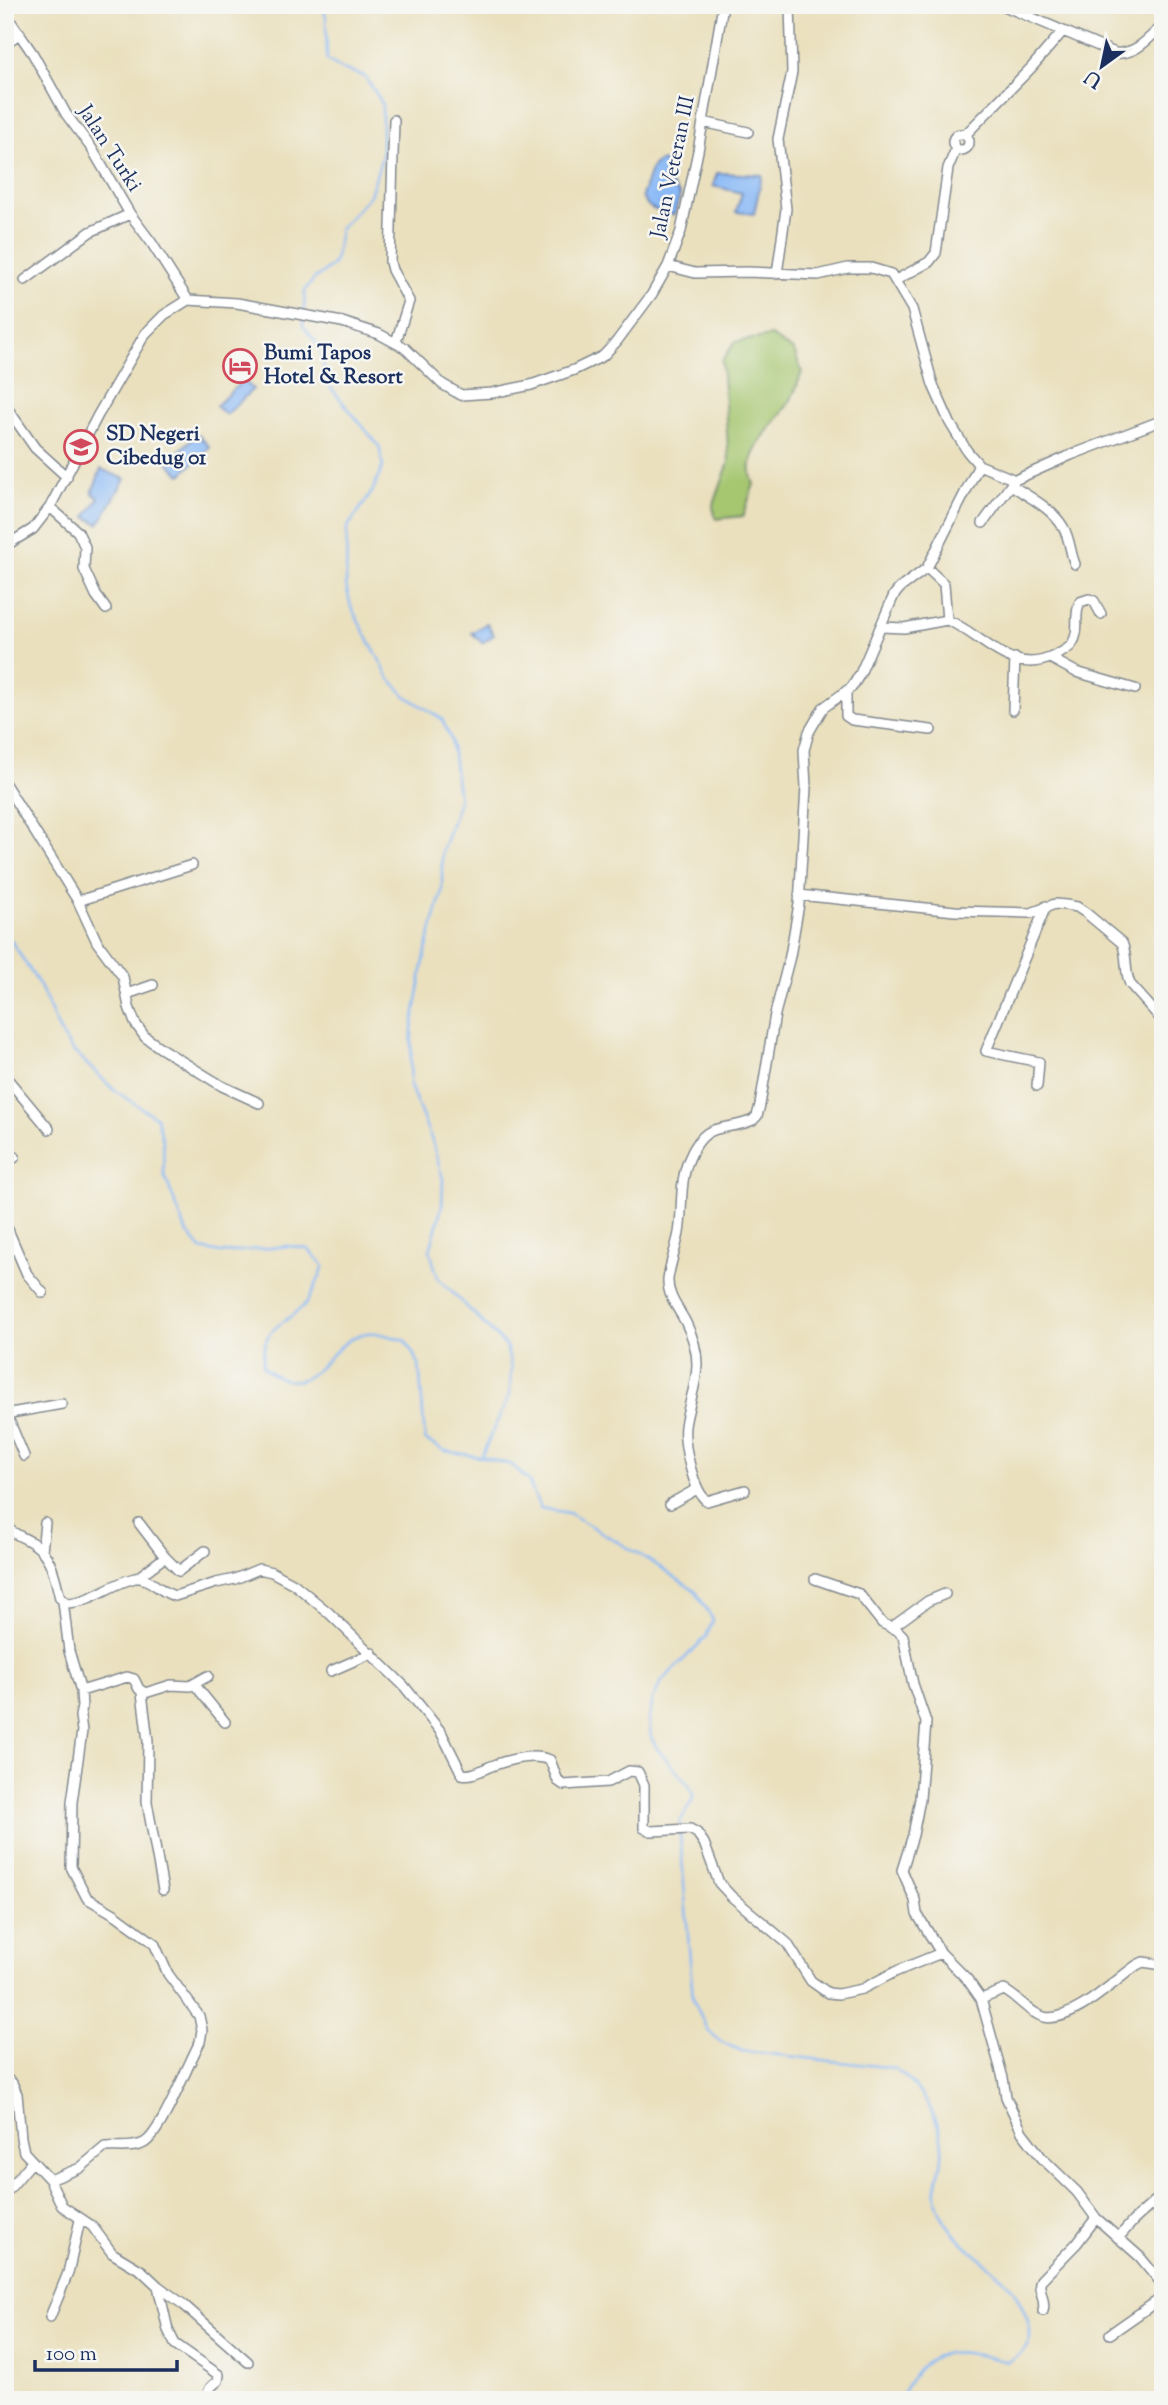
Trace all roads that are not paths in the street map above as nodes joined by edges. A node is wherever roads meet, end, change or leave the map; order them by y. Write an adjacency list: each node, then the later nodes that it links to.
1 (723, 5): 10 (street, Jalan Veteran III)
2 (790, 5): 14 (street)
3 (1002, 5): 6 (street)
4 (5, 13): 7 (street, Jalan Turki)
5 (1163, 25): 6 (street)
6 (1063, 31): 15 (street)
7 (20, 33): 8 (street); 12 (street, Jalan Turki)
8 (5, 44)
9 (394, 120): 18 (street)
10 (703, 122): 11 (street); 13 (street, Jalan Veteran III)
11 (748, 132)
12 (130, 214): 16 (street); 17 (street, Jalan Turki)
13 (668, 266): 14 (street); 18 (street, Jalan Veteran III)
14 (777, 274): 15 (street)
15 (896, 280): 21 (street)
16 (25, 281)
17 (188, 300): 18 (street, Jalan Veteran III); 22 (street)
18 (396, 342)
19 (5, 405): 22 (street)
20 (1163, 420): 23 (street)
21 (979, 465): 23 (street); 28 (street)
22 (67, 477): 24 (street)
23 (1013, 483): 25 (street); 27 (street)
24 (50, 507): 26 (street); 29 (street)
25 (983, 523)
26 (5, 546)
27 (1075, 565)
28 (927, 568): 31 (street); 32 (street)
29 (106, 609)
30 (1101, 614): 34 (street)
31 (947, 620): 32 (street); 33 (street)
32 (881, 627): 36 (street)
33 (1015, 658): 34 (street); 37 (street)
34 (1050, 658): 35 (street)
35 (1135, 689)
36 (846, 691): 38 (street); 41 (street)
37 (1013, 709)
38 (931, 730)
39 (5, 784): 42 (street)
40 (192, 865): 42 (street)
41 (800, 895): 43 (street); 58 (street)
42 (78, 901): 45 (street)
43 (1046, 906): 46 (street); 48 (street)
44 (153, 985): 45 (street)
45 (127, 994): 49 (street)
46 (1163, 1021)
47 (5, 1076): 50 (street)
48 (1037, 1086)
49 (258, 1103)
50 (49, 1129)
51 (15, 1157): 52 (street)
52 (5, 1164)
53 (5, 1223): 54 (street)
54 (43, 1293)
55 (62, 1404): 56 (street)
56 (6, 1413): 57 (street)
57 (24, 1456)
58 (697, 1489): 59 (street); 60 (street)
59 (745, 1490)
60 (670, 1504)
61 (45, 1523): 64 (street)
62 (139, 1523): 66 (street)
63 (5, 1526): 64 (street)
64 (43, 1551): 70 (street)
65 (205, 1551): 66 (street)
66 (164, 1558): 67 (street)
67 (137, 1578): 70 (street); 72 (street)
68 (815, 1579): 71 (street)
69 (945, 1594): 71 (street)
70 (63, 1601): 76 (street)
71 (891, 1628): 80 (street)
72 (372, 1653): 73 (street); 80 (street)
73 (331, 1671)
74 (208, 1676): 75 (street)
75 (195, 1685): 77 (street); 78 (street)
76 (82, 1691): 77 (street); 85 (street)
77 (142, 1693): 79 (street)
78 (225, 1722)
79 (163, 1890)
80 (941, 1953): 82 (street)
81 (1163, 1965): 82 (street)
82 (981, 1999): 88 (street)
83 (5, 2078): 84 (street)
84 (32, 2162): 85 (street); 86 (street)
85 (50, 2180): 89 (street)
86 (5, 2194)
87 (1163, 2194): 90 (street)
88 (1096, 2218): 90 (street); 94 (street)
89 (80, 2220): 92 (street); 95 (street)
90 (1118, 2238): 91 (street)
91 (1163, 2285)
92 (158, 2286): 97 (street); 98 (street)
93 (1163, 2297): 96 (street)
94 (1043, 2311)
95 (50, 2317)
96 (1110, 2334)
97 (248, 2362)
98 (210, 2400)

